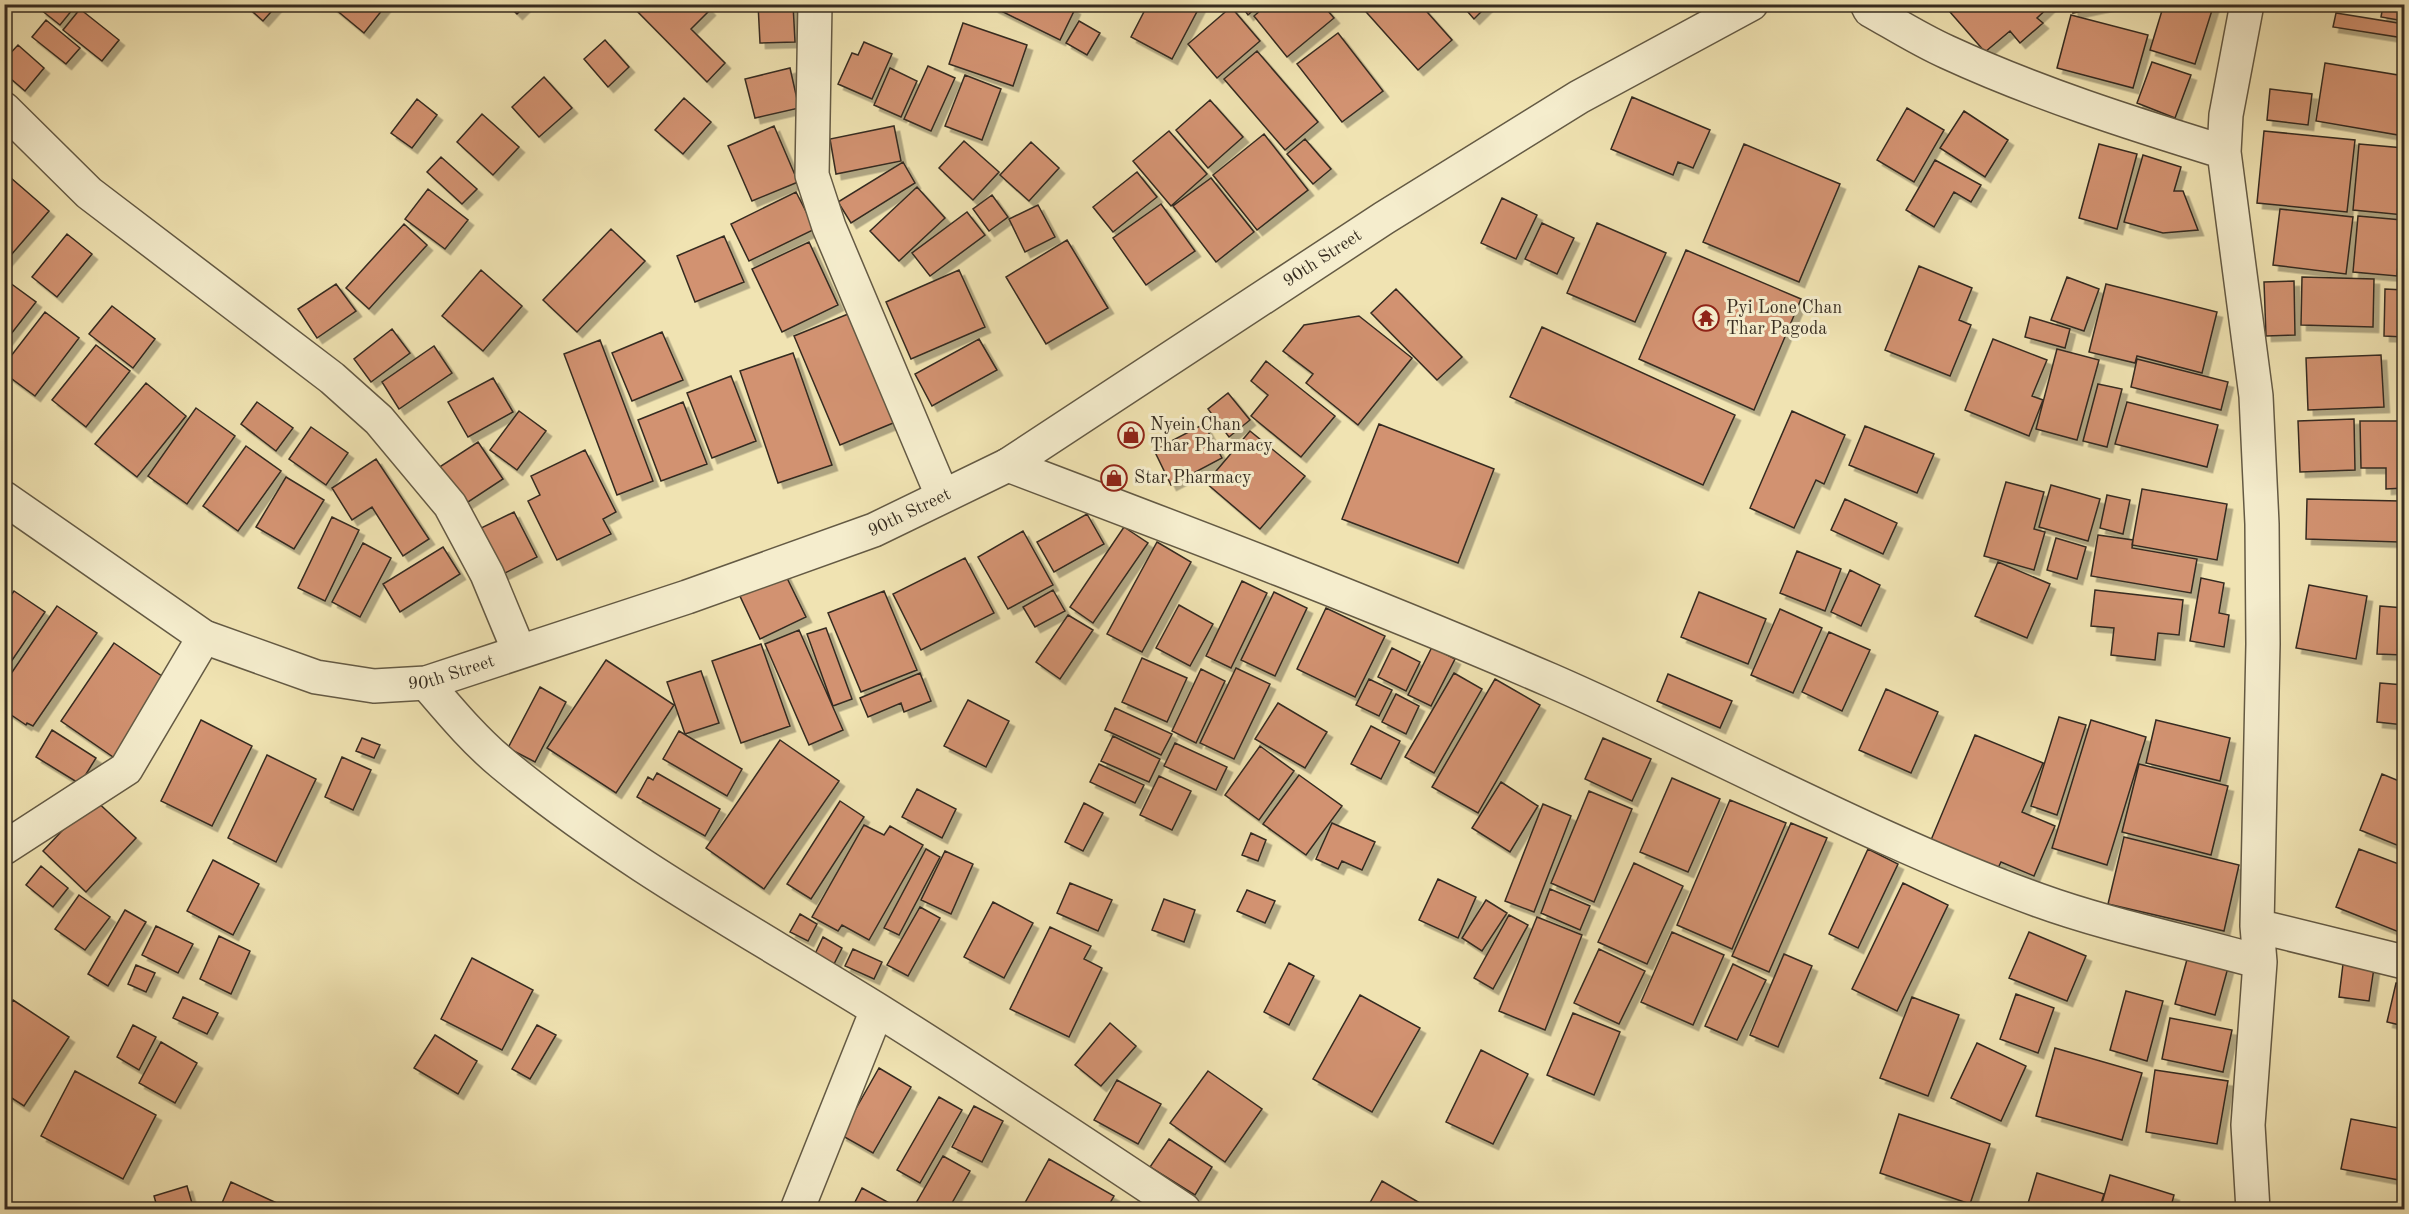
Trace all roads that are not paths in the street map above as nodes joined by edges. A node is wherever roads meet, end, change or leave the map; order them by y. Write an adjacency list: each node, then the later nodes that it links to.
1 (815, 4): 8 (street)
2 (1751, 4): 7 (street, 90th Street)
3 (1867, 4): 6 (street)
4 (2247, 4): 6 (street)
5 (4, 109): 11 (street)
6 (2224, 152): 14 (street)
7 (1008, 465): 8 (street, 90th Street); 15 (street)
8 (942, 495): 11 (street, 90th Street)
9 (4, 498): 10 (street, 90th Street)
10 (204, 637): 12 (street, 90th Street); 13 (street)
11 (519, 651): 12 (street, 90th Street)
12 (426, 683): 17 (street)
13 (4, 848)
14 (2257, 926): 15 (street); 16 (street)
15 (2259, 962): 20 (street)
16 (2404, 962)
17 (877, 1010): 18 (street); 19 (street)
18 (1178, 1208)
19 (797, 1209)
20 (2253, 1209)

